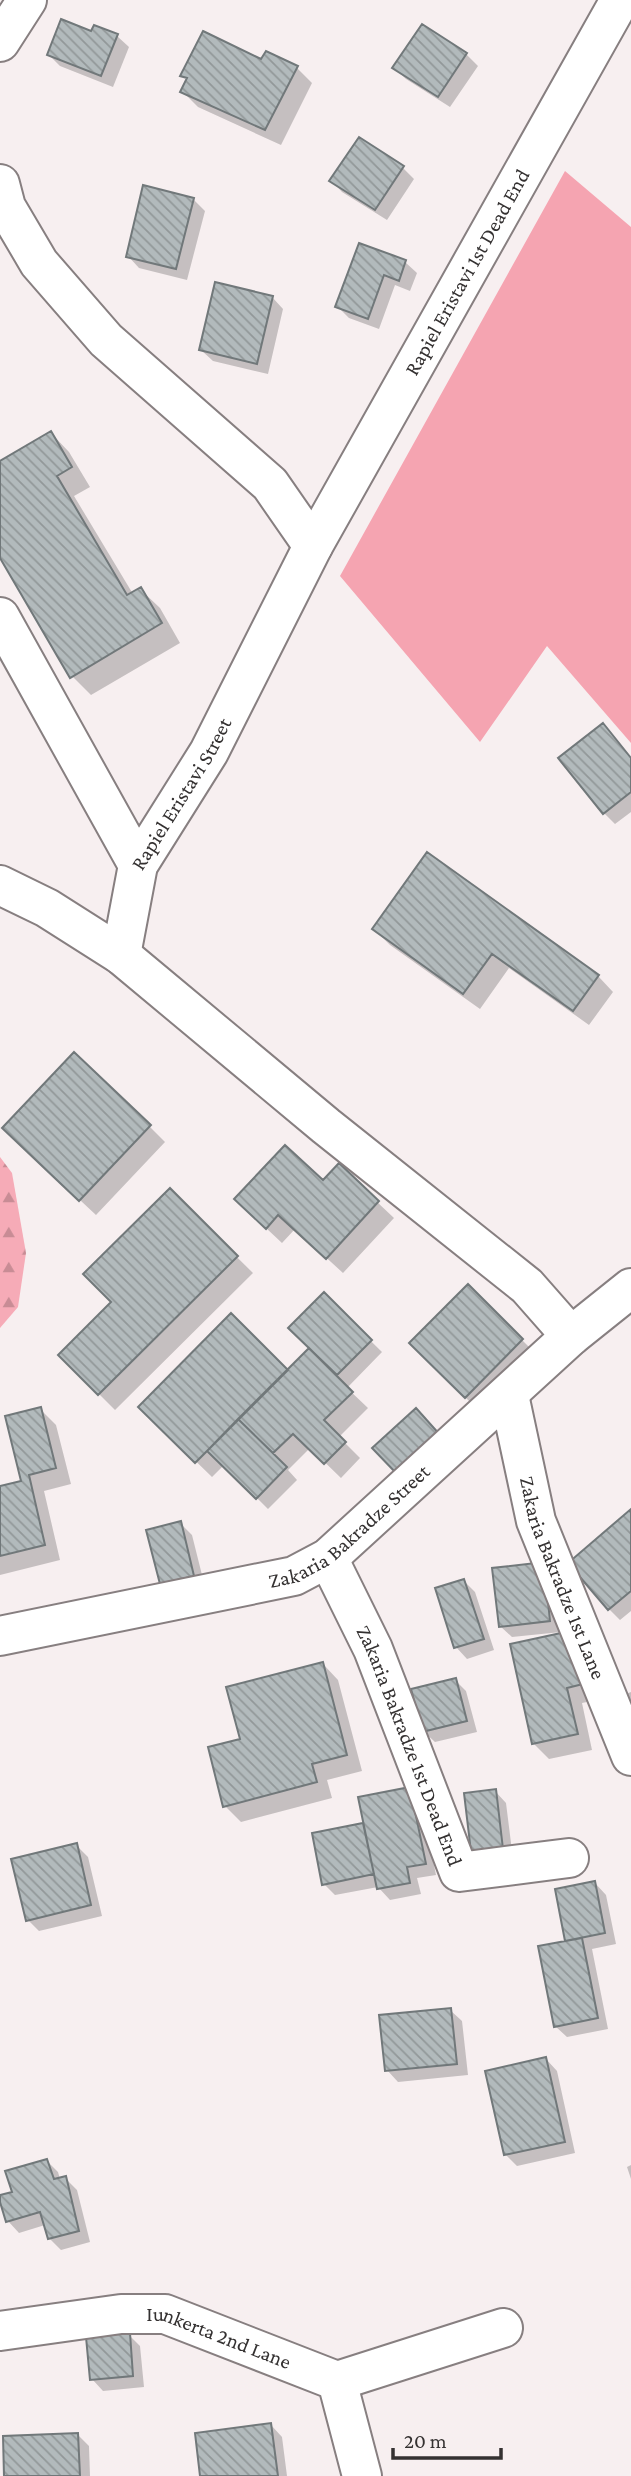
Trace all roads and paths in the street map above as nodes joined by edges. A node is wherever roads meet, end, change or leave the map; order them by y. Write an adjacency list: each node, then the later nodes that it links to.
1 (27, 0): 3 (street)
2 (620, 0): 5 (street, Rapiel Eristavi 1st Dead End)
3 (0, 42)
4 (0, 184): 5 (street)
5 (313, 546): 7 (street, Rapiel Eristavi Street)
6 (0, 617): 7 (street)
7 (138, 865): 9 (street, Rapiel Eristavi Street)
8 (0, 885): 9 (street)
9 (121, 955): 11 (street)
10 (631, 1288): 11 (street, Zakaria Bakradze Street)
11 (571, 1336): 12 (street, Zakaria Bakradze Street)
12 (509, 1395): 13 (street, Zakaria Bakradze Street); 15 (street, Zakaria Bakradze 1st Lane)
13 (328, 1558): 14 (street, Zakaria Bakradze Street); 16 (street, Zakaria Bakradze 1st Dead End)
14 (0, 1636)
15 (631, 1756)
16 (569, 1858)
17 (503, 2328): 19 (street)
18 (0, 2331): 19 (street, Iunkerta 2nd Lane)
19 (337, 2381): 20 (street)
20 (362, 2476)

